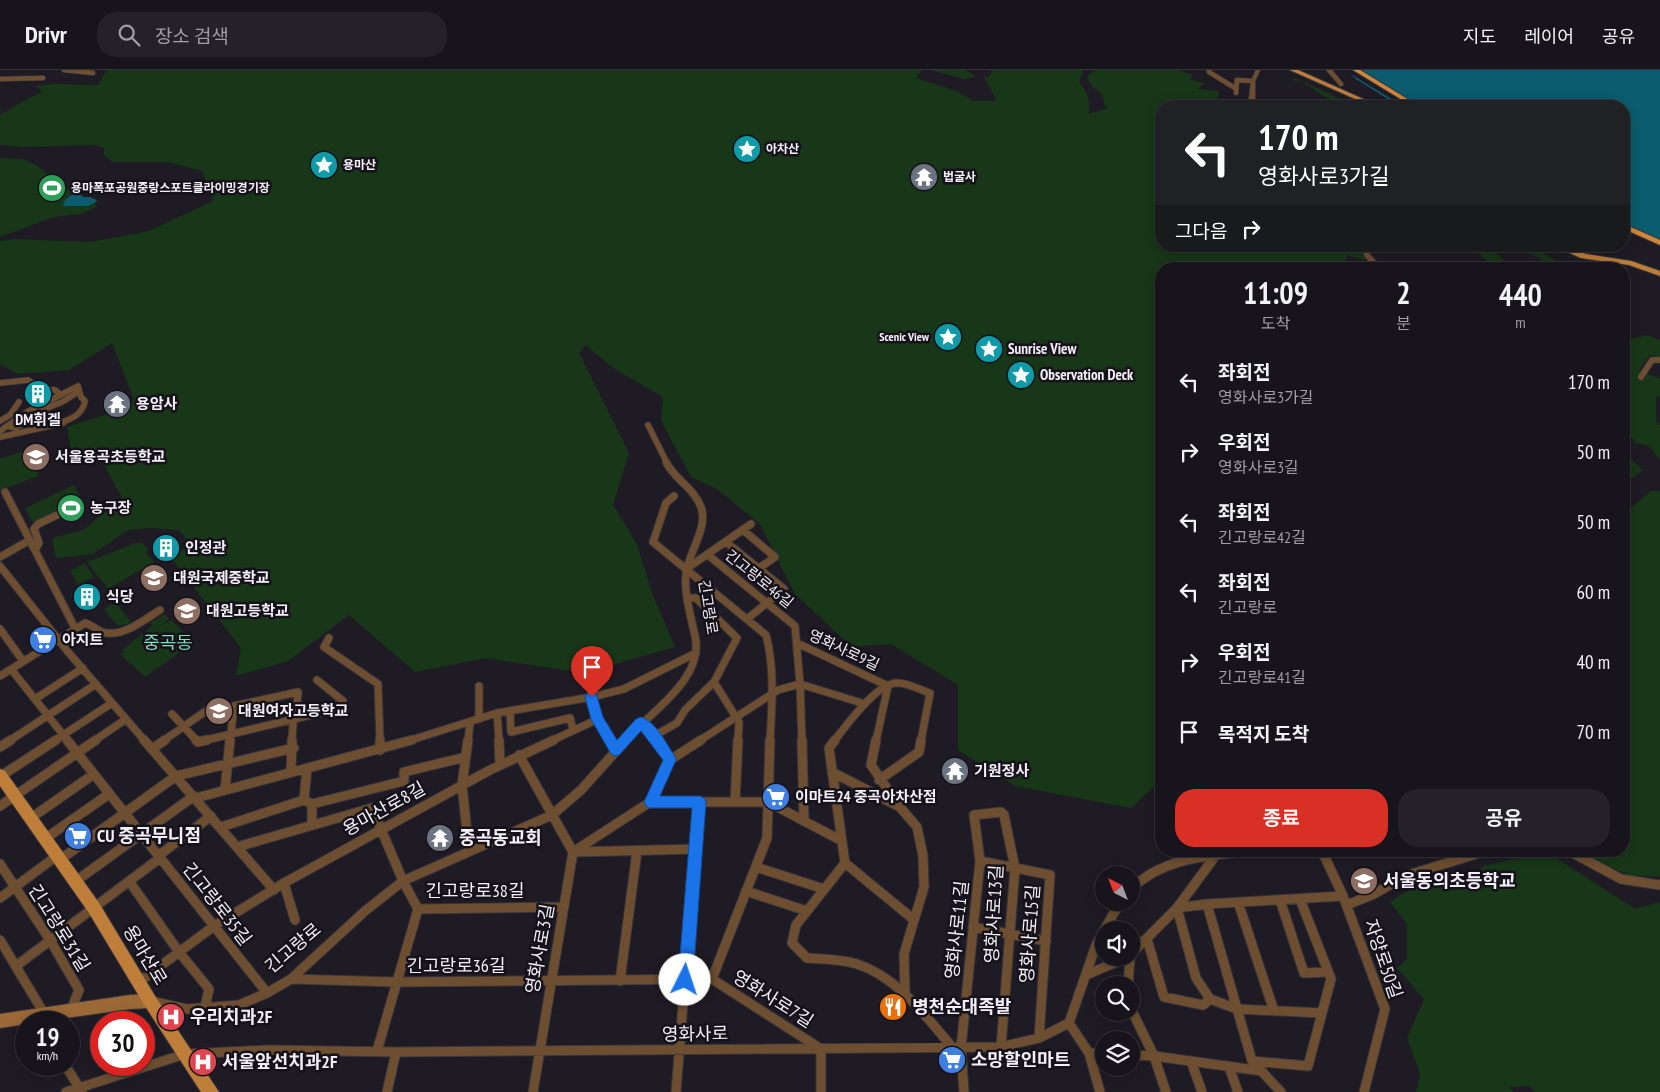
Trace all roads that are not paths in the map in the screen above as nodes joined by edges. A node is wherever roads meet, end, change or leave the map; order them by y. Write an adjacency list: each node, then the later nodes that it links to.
1 (67, 70): 9 (street)
2 (1210, 70): 12 (street)
3 (1258, 70): 12 (street)
4 (1289, 70): 15 (main road)
5 (1294, 70): 16 (main road)
6 (1329, 70): 13 (street)
7 (1349, 70): 17 (highway)
8 (1356, 70): 18 (highway)
9 (92, 73)
10 (43, 78): 11 (street)
11 (0, 79)
12 (1253, 81): 14 (street)
13 (1341, 84)
14 (1252, 99)
15 (1357, 100)
16 (1362, 100)
17 (1399, 100)
18 (1406, 100)
19 (1630, 225): 21 (highway)
20 (1630, 229): 22 (highway)
21 (1660, 238)
22 (1660, 243)
23 (1574, 252): 25 (main road)
24 (1582, 252): 27 (main road)
25 (1624, 262)
26 (1630, 263): 27 (main road)
27 (1660, 272)
28 (1660, 360): 29 (street)
29 (1641, 377)
30 (0, 381): 32 (street)
31 (78, 389): 32 (street); 35 (street); 38 (street)
32 (61, 395): 35 (street)
33 (19, 402): 34 (street)
34 (0, 421)
35 (7, 426): 37 (street)
36 (648, 426): 51 (street, 긴고랑로)
37 (0, 431)
38 (0, 437)
39 (5, 492): 44 (street)
40 (674, 496): 51 (street, 영화사로7길)
41 (57, 515): 46 (street)
42 (752, 524): 43 (street, 긴고랑로46길)
43 (743, 530): 45 (street, 긴고랑로46길); 50 (street)
44 (30, 540): 46 (street); 48 (street)
45 (726, 542): 47 (street, 긴고랑로46길); 50 (street)
46 (35, 550): 56 (street)
47 (708, 555): 51 (street, 긴고랑로46길); 53 (street, 긴고랑로46길)
48 (0, 557)
49 (0, 566): 59 (street)
50 (759, 568): 53 (street)
51 (686, 570): 52 (street, 긴고랑로); 55 (street, 영화사로7길)
52 (687, 598): 61 (street, 긴고랑로); 67 (street)
53 (767, 603): 55 (street); 60 (street, 긴고랑로46길)
54 (160, 610): 56 (street)
55 (747, 619): 72 (street, 영화사로7길)
56 (75, 628): 59 (street)
57 (0, 629): 62 (street)
58 (329, 638): 97 (street)
59 (58, 640): 62 (street); 63 (street)
60 (796, 643): 69 (street, 긴고랑로46길); 71 (street, 영화사로9길)
61 (696, 652): 73 (street); 88 (street, 긴고랑로)
62 (23, 661): 64 (street)
63 (83, 668): 68 (street); 74 (street)
64 (11, 669): 65 (street); 74 (street, 긴고랑로35길)
65 (0, 676)
66 (317, 680): 86 (street)
67 (714, 682): 82 (street); 93 (street)
68 (96, 684): 75 (street); 81 (street)
69 (800, 684): 72 (street); 76 (street); 129 (street, 긴고랑로46길)
70 (479, 686): 84 (street)
71 (888, 686): 76 (street, 영화사로9길); 111 (street); 111 (street)
72 (772, 694): 82 (street); 121 (street, 영화사로7길)
73 (592, 697): 78 (street); 85 (street)
74 (35, 699): 81 (street, 긴고랑로35길)
75 (112, 703): 83 (street); 92 (street)
76 (865, 704): 107 (street, 영화사로9길)
77 (219, 711): 89 (street)
78 (510, 711): 79 (street); 90 (street)
79 (498, 713): 84 (street); 104 (street)
80 (172, 714): 89 (street)
81 (48, 716): 92 (street, 긴고랑로35길); 94 (street)
82 (737, 716): 102 (street); 120 (street)
83 (126, 719): 96 (street); 99 (street)
84 (479, 719): 87 (street)
85 (598, 719): 90 (street, 용마산로8길); 98 (street)
86 (293, 720): 91 (street); 91 (street); 95 (street)
87 (470, 723): 97 (street); 101 (street)
88 (641, 723): 93 (street); 98 (street, 긴고랑로)
89 (184, 727): 91 (street); 96 (street)
90 (574, 729): 100 (street, 용마산로8길)
91 (231, 735): 103 (street)
92 (64, 736): 99 (street, 긴고랑로35길); 109 (street)
93 (654, 736): 102 (street)
94 (0, 748)
95 (294, 748): 103 (street); 106 (street)
96 (152, 749): 110 (street)
97 (380, 750): 105 (street)
98 (616, 750): 125 (street, 긴고랑로)
99 (78, 754): 108 (street, 긴고랑로35길); 115 (street)
100 (519, 755): 104 (street, 용마산로8길); 125 (street)
101 (466, 757): 112 (street); 117 (street)
102 (670, 760): 118 (street)
103 (229, 764): 110 (street); 113 (street)
104 (500, 765): 112 (street, 용마산로8길)
105 (308, 768): 106 (street); 117 (street)
106 (291, 772): 113 (street)
107 (832, 772): 123 (street); 135 (street, 영화사로9길)
108 (94, 774): 114 (street, 긴고랑로35길); 128 (street)
109 (1, 776): 115 (main road, 용마산로)
110 (176, 776): 116 (street); 124 (street)
111 (879, 780): 123 (street)
112 (462, 785): 132 (street, 용마산로8길); 138 (street)
113 (225, 790): 116 (street)
114 (109, 794): 124 (street, 긴고랑로35길); 134 (street)
115 (15, 796): 122 (street); 128 (main road, 용마산로)
116 (195, 797): 127 (street); 133 (street)
117 (308, 802): 130 (street); 131 (street)
118 (650, 802): 119 (street); 140 (street)
119 (700, 802): 120 (street); 137 (street)
120 (735, 802): 121 (street)
121 (768, 802): 129 (street); 151 (street, 영화사로7길)
122 (0, 806)
123 (899, 806): 175 (street)
124 (125, 814): 133 (street, 긴고랑로35길); 141 (street)
125 (552, 815): 138 (street, 긴고랑로); 140 (street)
126 (974, 815): 148 (street, 영화사로11길); 152 (street, 영화사로13길)
127 (211, 816): 131 (street); 142 (street)
128 (31, 818): 134 (main road, 용마산로)
129 (804, 822): 135 (street)
130 (312, 824): 132 (street, 긴고랑로38길); 136 (street)
131 (221, 828): 136 (street)
132 (380, 829): 155 (street, 긴고랑로38길); 157 (street, 용마산로8길)
133 (142, 835): 142 (street, 긴고랑로35길); 154 (street)
134 (46, 838): 141 (main road, 용마산로)
135 (842, 841): 149 (street, 영화사로9길)
136 (237, 847): 161 (street)
137 (696, 849): 139 (street); 191 (street)
138 (469, 851): 155 (street, 긴고랑로)
139 (637, 851): 140 (street); 193 (street)
140 (574, 852): 169 (street, 영화사로3길)
141 (59, 857): 154 (main road, 용마산로); 159 (street)
142 (159, 857): 156 (street); 177 (street, 긴고랑로35길)
143 (1203, 857): 153 (street)
144 (1215, 857): 171 (street)
145 (1325, 857): 166 (street)
146 (1467, 857): 166 (street)
147 (1580, 857): 158 (street)
148 (980, 861): 152 (street, 영화사로15길); 178 (street, 영화사로11길)
149 (844, 863): 160 (street); 175 (street)
150 (0, 864): 159 (street, 긴고랑로31길)
151 (756, 867): 160 (street); 162 (street, 영화사로7길)
152 (1015, 868): 179 (street, 영화사로13길); 183 (street, 영화사로15길)
153 (1140, 879)
154 (76, 881): 170 (main road, 용마산로)
155 (403, 881): 172 (street, 긴고랑로38길); 190 (street, 긴고랑로)
156 (128, 882): 170 (street); 185 (street)
157 (284, 883): 161 (street, 용마산로8길); 176 (street)
158 (1660, 885)
159 (15, 887): 163 (street); 182 (street, 긴고랑로31길)
160 (824, 889): 173 (street)
161 (274, 890): 177 (street, 용마산로8길)
162 (746, 892): 173 (street); 192 (street, 영화사로7길)
163 (0, 898)
164 (1300, 899): 165 (street); 166 (street); 188 (street)
165 (1280, 900): 167 (street); 188 (street)
166 (1345, 901): 242 (street, 자양로50길)
167 (1238, 902): 168 (street); 205 (street)
168 (1207, 904): 171 (street); 202 (street)
169 (564, 907): 172 (street, 긴고랑로38길); 196 (street, 영화사로3길)
170 (94, 908): 182 (street); 194 (main road, 용마산로)
171 (1177, 908): 180 (street); 199 (street)
172 (418, 909): 195 (street)
173 (807, 911): 198 (street)
174 (1113, 911): 189 (street)
175 (913, 919): 198 (street)
176 (295, 920)
177 (214, 926): 185 (street, 용마산로8길); 197 (street, 긴고랑로35길)
178 (973, 928): 179 (street); 212 (street, 영화사로11길)
179 (1010, 934): 183 (street); 213 (street, 영화사로13길)
180 (1146, 939): 184 (street); 199 (street)
181 (0, 940): 186 (street)
182 (50, 940): 186 (street); 204 (street, 긴고랑로31길)
183 (1046, 941): 211 (street, 영화사로15길)
184 (1140, 946)
185 (179, 952): 194 (street, 용마산로8길); 201 (street)
186 (16, 966): 203 (street)
187 (1107, 966): 189 (street)
188 (1328, 972): 206 (street)
189 (1086, 975): 210 (street)
190 (291, 978): 195 (street, 긴고랑로36길); 197 (street, 긴고랑로)
191 (685, 980): 192 (street, 긴고랑로36길); 193 (street, 긴고랑로36길); 215 (street)
192 (712, 980): 214 (street, 영화사로7길)
193 (620, 981): 196 (street, 긴고랑로36길)
194 (139, 982): 200 (main road, 용마산로)
195 (397, 982): 196 (street, 긴고랑로36길); 216 (street)
196 (551, 982): 217 (street, 영화사로3길)
197 (267, 993): 201 (street, 긴고랑로)
198 (905, 994): 212 (street)
199 (1210, 999): 202 (street)
200 (150, 1001): 201 (street, 긴고랑로); 204 (main road, 긴고랑로); 221 (main road, 용마산로)
201 (205, 1008)
202 (1237, 1009): 205 (street); 225 (street)
203 (36, 1011)
204 (71, 1011)
205 (1274, 1011): 206 (street)
206 (1322, 1013): 225 (street)
207 (15, 1020): 208 (main road, 긴고랑로)
208 (0, 1021)
209 (1137, 1021): 223 (street)
210 (1069, 1023): 211 (street, 영화사로); 219 (street)
211 (1039, 1038): 213 (street, 영화사로)
212 (957, 1048): 213 (street, 영화사로); 214 (street, 영화사로); 236 (street, 영화사로11길)
213 (1001, 1048)
214 (821, 1049): 215 (street, 영화사로); 235 (street)
215 (680, 1050): 217 (street, 영화사로); 234 (street)
216 (377, 1051): 218 (street, 영화사로); 221 (street, 영화사로)
217 (540, 1051): 218 (street, 영화사로); 233 (street, 영화사로3길)
218 (396, 1052): 232 (street)
219 (1089, 1053): 220 (street); 237 (street)
220 (1095, 1053)
221 (185, 1054): 229 (street, 영화사로); 231 (main road, 용마산로)
222 (1140, 1055): 223 (street)
223 (1154, 1056): 224 (street); 238 (street)
224 (1191, 1061): 226 (street); 239 (street)
225 (1252, 1061): 227 (street)
226 (1229, 1067): 227 (street); 240 (street)
227 (1262, 1071): 241 (street)
228 (72, 1076): 229 (street)
229 (81, 1090): 230 (street, 영화사로)
230 (66, 1092)
231 (211, 1092)
232 (387, 1092)
233 (533, 1092)
234 (676, 1092)
235 (821, 1092)
236 (964, 1092)
237 (1100, 1092)
238 (1166, 1092)
239 (1202, 1092)
240 (1238, 1092)
241 (1281, 1092)
242 (1364, 1092)

